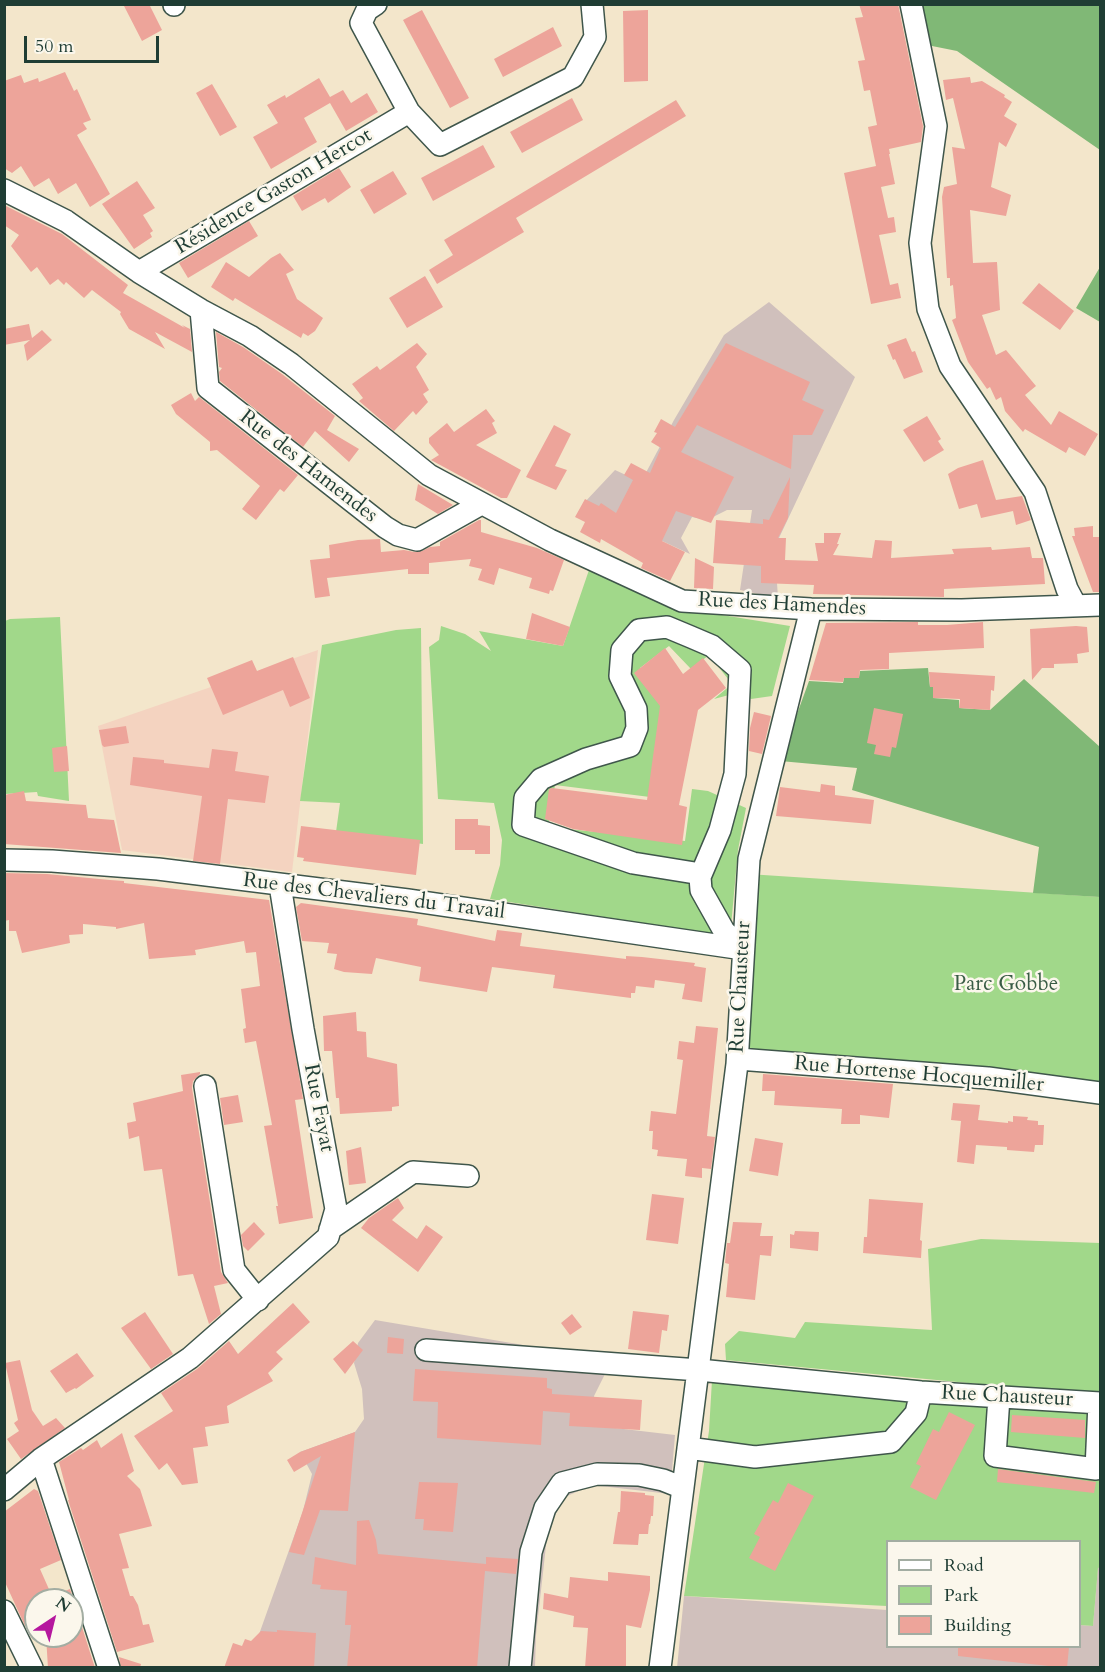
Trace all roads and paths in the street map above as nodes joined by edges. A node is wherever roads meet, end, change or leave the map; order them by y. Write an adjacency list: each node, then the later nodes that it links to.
1 (376, 4): 4 (street)
2 (592, 4): 4 (street)
3 (911, 4): 10 (street)
4 (409, 111): 6 (street, Résidence Gaston Hercot)
5 (4, 190): 6 (street, Rue des Hamendes)
6 (139, 272): 7 (street, Rue des Hamendes)
7 (201, 310): 8 (street, Rue des Hamendes); 8 (street, Rue des Hamendes)
8 (481, 504): 11 (street, Rue des Hamendes)
9 (1101, 605): 10 (street, Rue des Hamendes)
10 (1076, 606): 11 (street, Rue des Hamendes)
11 (811, 609): 15 (street, Rue Chausteur)
12 (4, 860): 14 (street, Rue des Chevaliers du Travail)
13 (701, 874): 13 (street); 15 (street)
14 (280, 885): 15 (street, Rue des Chevaliers du Travail); 20 (street, Rue Fayat)
15 (743, 948): 16 (street, Rue Chausteur)
16 (738, 1059): 18 (street, Rue Hortense Hocquemiller); 23 (street, Rue Chausteur)
17 (205, 1086): 21 (street)
18 (1101, 1093)
19 (468, 1176): 20 (street)
20 (330, 1229): 21 (street)
21 (258, 1300): 28 (street)
22 (426, 1350): 23 (street)
23 (699, 1370): 24 (street, Rue Chausteur); 27 (street, Rue Chausteur)
24 (921, 1392): 25 (street, Rue Chausteur); 27 (street)
25 (999, 1397): 26 (street, Rue Chausteur); 26 (street)
26 (1100, 1403)
27 (688, 1448): 29 (street, Rue Chausteur)
28 (41, 1459): 30 (street); 33 (street)
29 (683, 1488): 34 (street); 35 (street, Rue Chausteur)
30 (4, 1490)
31 (4, 1611): 32 (street)
32 (32, 1668)
33 (109, 1668)
34 (520, 1668)
35 (660, 1668)

